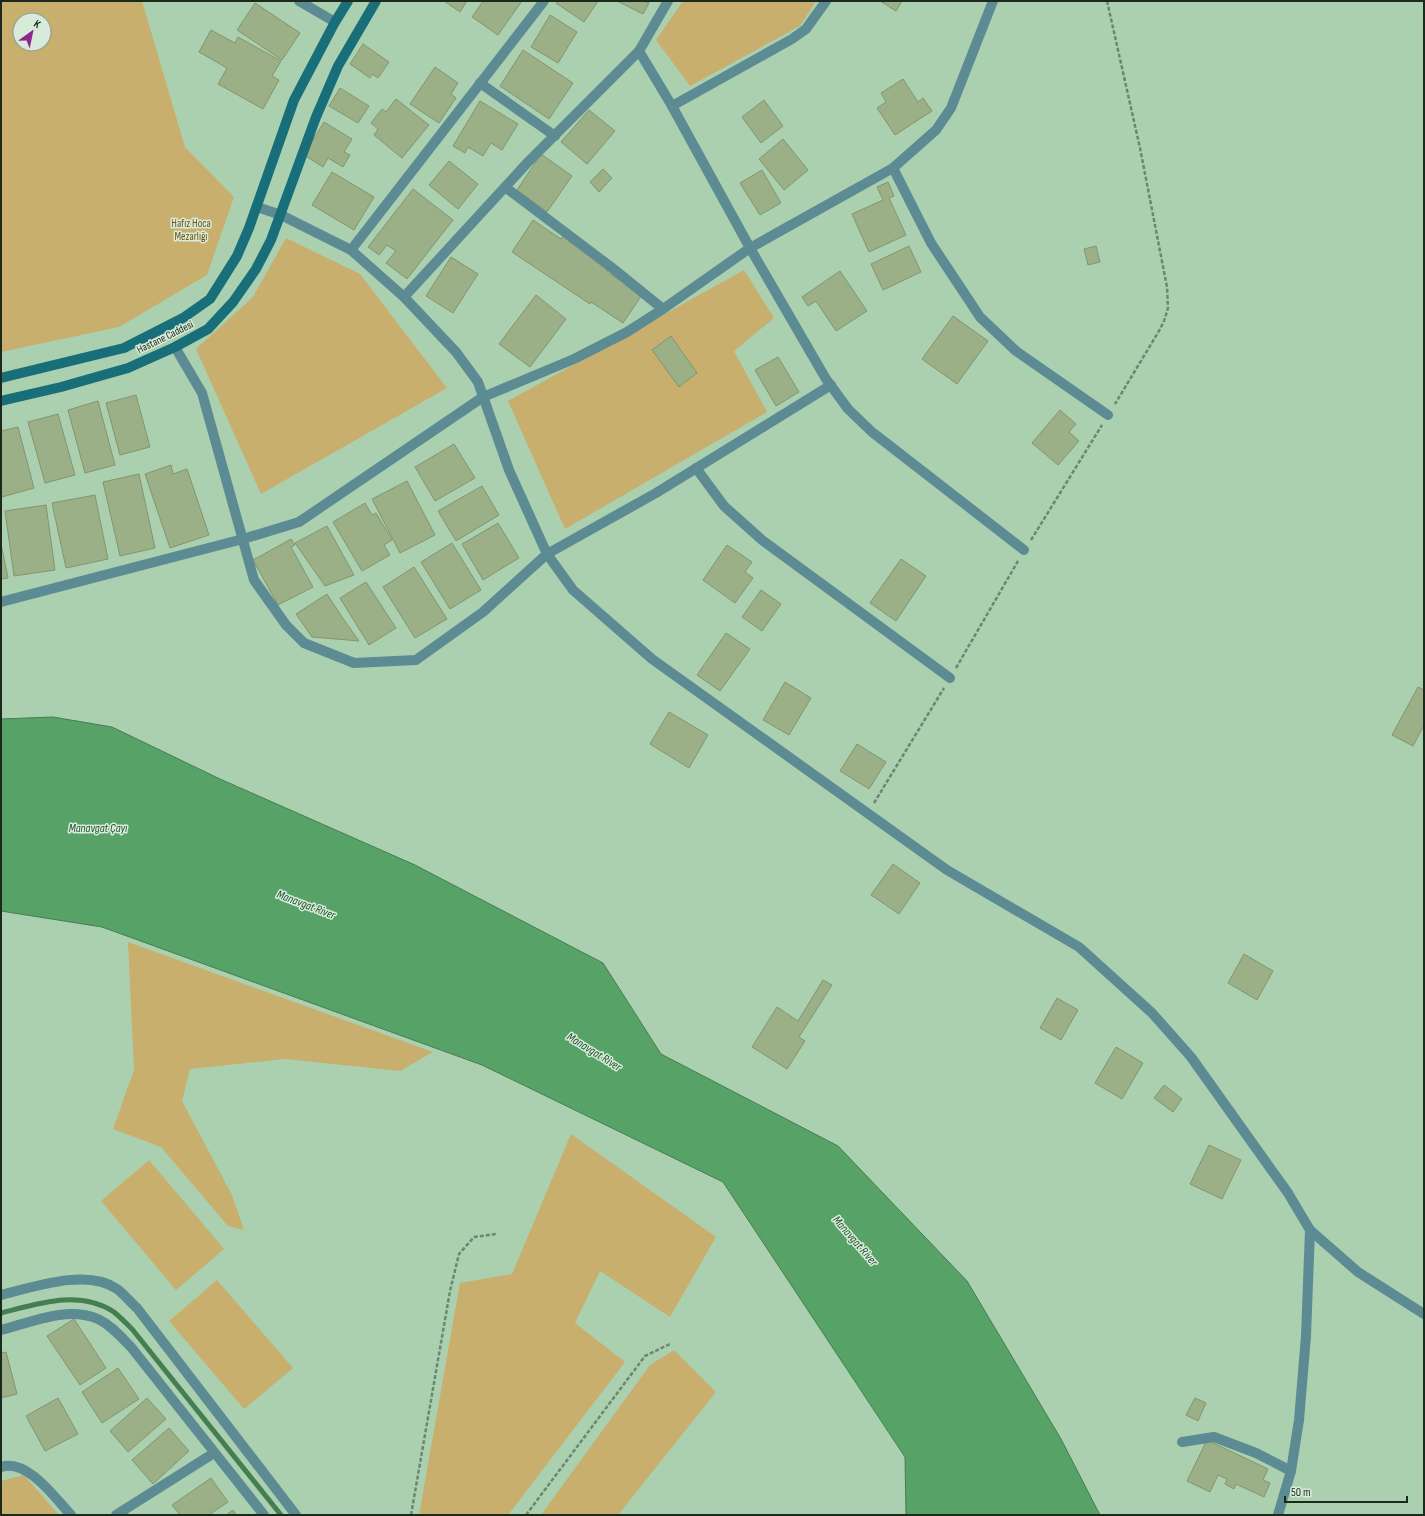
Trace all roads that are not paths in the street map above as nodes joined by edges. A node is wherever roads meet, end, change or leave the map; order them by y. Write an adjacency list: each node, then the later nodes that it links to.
1 (299, 1): 8 (street)
2 (348, 1): 8 (main road, Hastane Caddesi)
3 (376, 1): 16 (main road, Hastane Caddesi)
4 (544, 1): 10 (street)
5 (668, 1): 9 (street)
6 (826, 1): 11 (street)
7 (993, 1): 13 (street)
8 (335, 22): 15 (main road, Hastane Caddesi)
9 (639, 51): 11 (street); 12 (street)
10 (480, 83): 12 (street); 18 (street)
11 (672, 106): 17 (street)
12 (555, 136): 14 (street)
13 (892, 168): 17 (street); 26 (street)
14 (505, 187): 19 (street); 20 (street)
15 (257, 207): 16 (street); 22 (main road, Hastane Caddesi)
16 (281, 215): 18 (street); 21 (main road, Hastane Caddesi)
17 (750, 248): 20 (street); 23 (street)
18 (351, 250): 19 (street)
19 (404, 297): 24 (street)
20 (663, 309): 24 (street)
21 (174, 347): 25 (main road, Hastane Caddesi); 28 (street)
22 (1, 378)
23 (831, 385): 27 (street); 29 (street)
24 (483, 397): 28 (street); 30 (street)
25 (1, 401)
26 (1108, 415)
27 (696, 468): 30 (street); 32 (street)
28 (243, 540): 30 (street); 31 (street)
29 (1024, 550)
30 (547, 554): 33 (street)
31 (1, 602)
32 (950, 678)
33 (1310, 1230): 35 (street); 40 (street)
34 (1, 1294): 44 (street)
35 (1424, 1314)
36 (1, 1330): 38 (street)
37 (1182, 1442): 40 (street)
38 (214, 1453): 42 (street); 43 (street)
39 (1, 1467): 41 (street)
40 (1291, 1470): 45 (street)
41 (71, 1515)
42 (116, 1515)
43 (264, 1515)
44 (296, 1515)
45 (1278, 1515)

